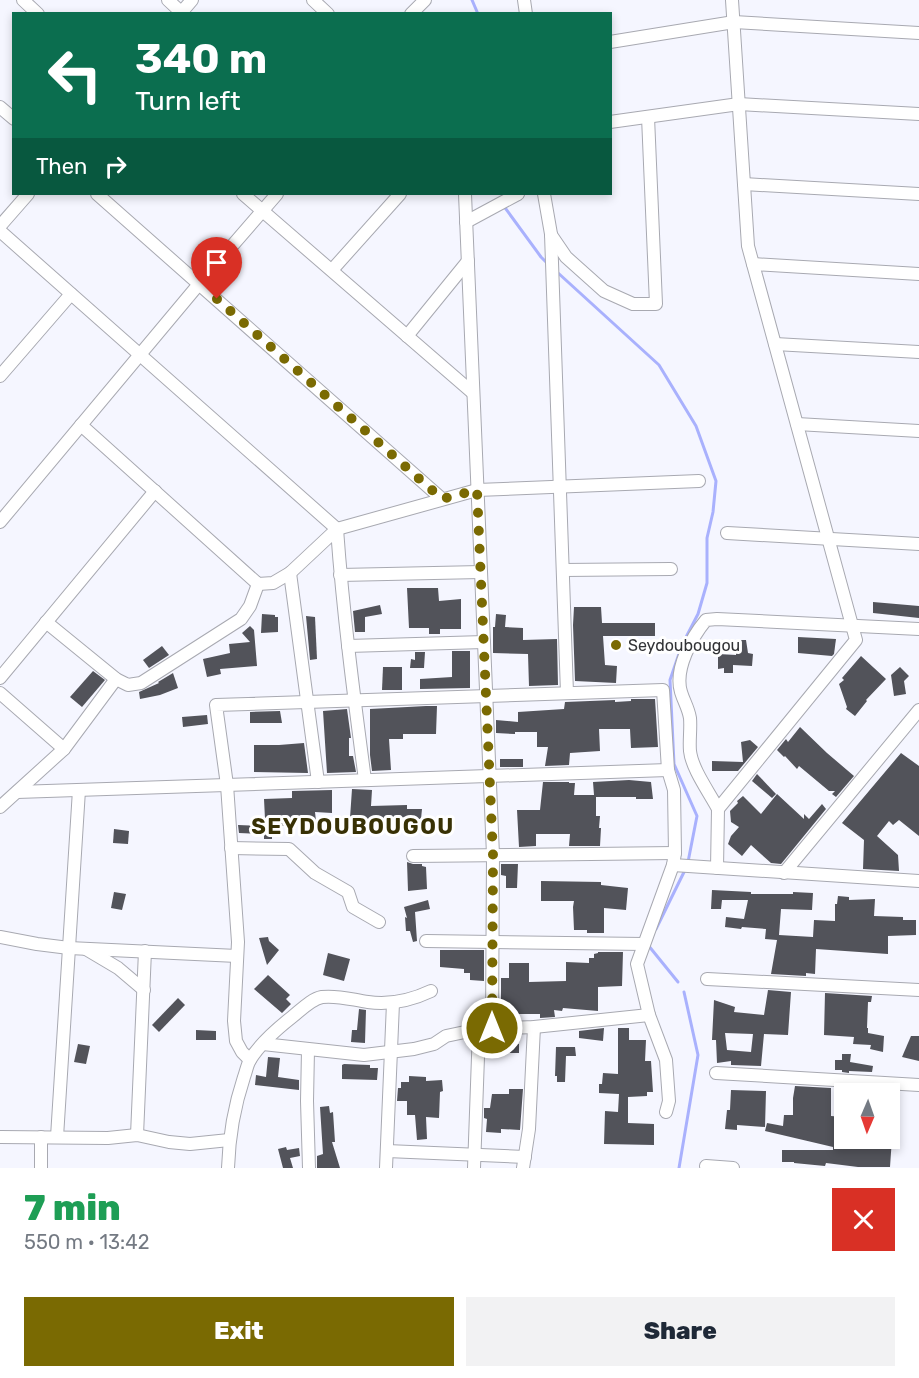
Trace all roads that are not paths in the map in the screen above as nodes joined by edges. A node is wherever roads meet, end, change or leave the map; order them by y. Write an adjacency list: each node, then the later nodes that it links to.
1 (23, 0): 7 (street)
2 (168, 0): 8 (street)
3 (192, 0): 9 (street)
4 (313, 0): 10 (street)
5 (425, 0): 11 (street)
6 (732, 0): 12 (street)
7 (36, 12)
8 (181, 12)
9 (183, 12)
10 (326, 12)
11 (413, 12)
12 (734, 22): 13 (street); 14 (street); 15 (street)
13 (919, 33)
14 (612, 42)
15 (739, 104): 17 (street); 19 (street); 21 (street)
16 (0, 107): 18 (street)
17 (919, 114)
18 (12, 117)
19 (648, 117): 20 (street); 35 (street)
20 (612, 122)
21 (744, 184): 22 (street); 37 (street)
22 (919, 194)
23 (27, 195): 33 (street)
24 (99, 195): 40 (street)
25 (244, 195): 31 (street)
26 (277, 195): 31 (street)
27 (399, 195): 38 (street)
28 (465, 195): 32 (street)
29 (516, 195): 32 (street)
30 (544, 195): 35 (street)
31 (263, 211): 38 (street); 40 (street)
32 (466, 222): 36 (street)
33 (0, 226)
34 (0, 231): 41 (street)
35 (551, 234): 52 (street)
36 (468, 261): 42 (street); 47 (street)
37 (753, 264): 39 (street); 43 (street)
38 (332, 270): 42 (street)
39 (919, 274)
40 (199, 284): 45 (street); 55 (street)
41 (71, 294): 45 (street); 46 (street)
42 (407, 336): 47 (street)
43 (775, 344): 44 (street); 48 (street)
44 (919, 352)
45 (140, 355): 49 (street); 57 (street)
46 (0, 376)
47 (473, 393): 53 (street)
48 (797, 424): 50 (street); 59 (street)
49 (81, 425): 54 (street); 56 (street)
50 (919, 431)
51 (699, 481): 52 (street)
52 (560, 487): 53 (street); 62 (street)
53 (477, 490): 55 (street); 63 (street)
54 (155, 491): 66 (street); 67 (street)
55 (442, 499): 57 (street)
56 (0, 522)
57 (337, 529): 64 (street); 65 (street)
58 (728, 533): 59 (street)
59 (829, 538): 60 (street); 68 (street)
60 (919, 544)
61 (671, 569): 62 (street)
62 (563, 570): 75 (street)
63 (481, 572): 65 (street); 70 (street)
64 (290, 573): 66 (street); 78 (street)
65 (340, 575): 71 (street)
66 (258, 584): 73 (street)
67 (46, 622): 72 (street); 73 (street)
68 (852, 625): 69 (street); 89 (street); 89 (street)
69 (919, 629)
70 (484, 642): 71 (street); 76 (street)
71 (348, 646): 77 (street)
72 (0, 678)
73 (116, 679): 80 (street)
74 (0, 693): 80 (street)
75 (567, 693): 76 (street); 81 (street)
76 (486, 696): 77 (street); 82 (street)
77 (355, 701): 78 (street); 83 (street)
78 (308, 702): 84 (street); 85 (street)
79 (919, 710): 95 (street)
80 (64, 749): 87 (street)
81 (668, 770): 82 (street); 93 (street)
82 (489, 776): 83 (street); 91 (street)
83 (365, 780): 84 (street)
84 (318, 782): 85 (street)
85 (227, 785): 86 (street); 90 (street)
86 (79, 790): 87 (street); 102 (street)
87 (17, 792): 88 (street)
88 (0, 807)
89 (718, 809): 94 (street)
90 (231, 848): 97 (street); 105 (street)
91 (493, 855): 92 (street); 93 (street); 100 (street)
92 (413, 856)
93 (674, 859): 94 (street); 101 (street)
94 (717, 868): 95 (street)
95 (784, 873): 96 (street)
96 (919, 881)
97 (380, 922)
98 (0, 937): 102 (street)
99 (426, 941): 100 (street)
100 (492, 942): 101 (street); 113 (street)
101 (644, 944): 111 (street)
102 (69, 948): 103 (street); 124 (street)
103 (85, 948): 104 (street); 107 (street)
104 (146, 951): 105 (street); 107 (street)
105 (237, 956): 117 (street)
106 (707, 979): 108 (street)
107 (144, 990): 121 (street)
108 (919, 990)
109 (431, 991): 110 (street)
110 (393, 1003): 114 (street); 116 (street)
111 (649, 1015): 112 (street); 120 (street)
112 (534, 1027): 113 (street); 128 (street)
113 (485, 1029): 116 (street); 127 (street)
114 (263, 1044): 115 (street); 117 (street)
115 (308, 1050): 116 (street); 132 (street)
116 (391, 1052): 126 (street)
117 (250, 1060): 125 (street)
118 (716, 1073): 119 (street)
119 (919, 1086)
120 (666, 1112)
121 (137, 1135): 124 (street); 125 (street)
122 (0, 1137): 123 (street)
123 (41, 1137): 124 (street); 130 (street)
124 (57, 1137)
125 (229, 1140): 131 (street)
126 (387, 1151): 127 (street); 133 (street)
127 (475, 1155): 128 (street); 134 (street)
128 (524, 1162)
129 (706, 1166): 135 (street)
130 (41, 1168)
131 (228, 1168)
132 (309, 1168)
133 (386, 1168)
134 (474, 1168)
135 (733, 1168)

